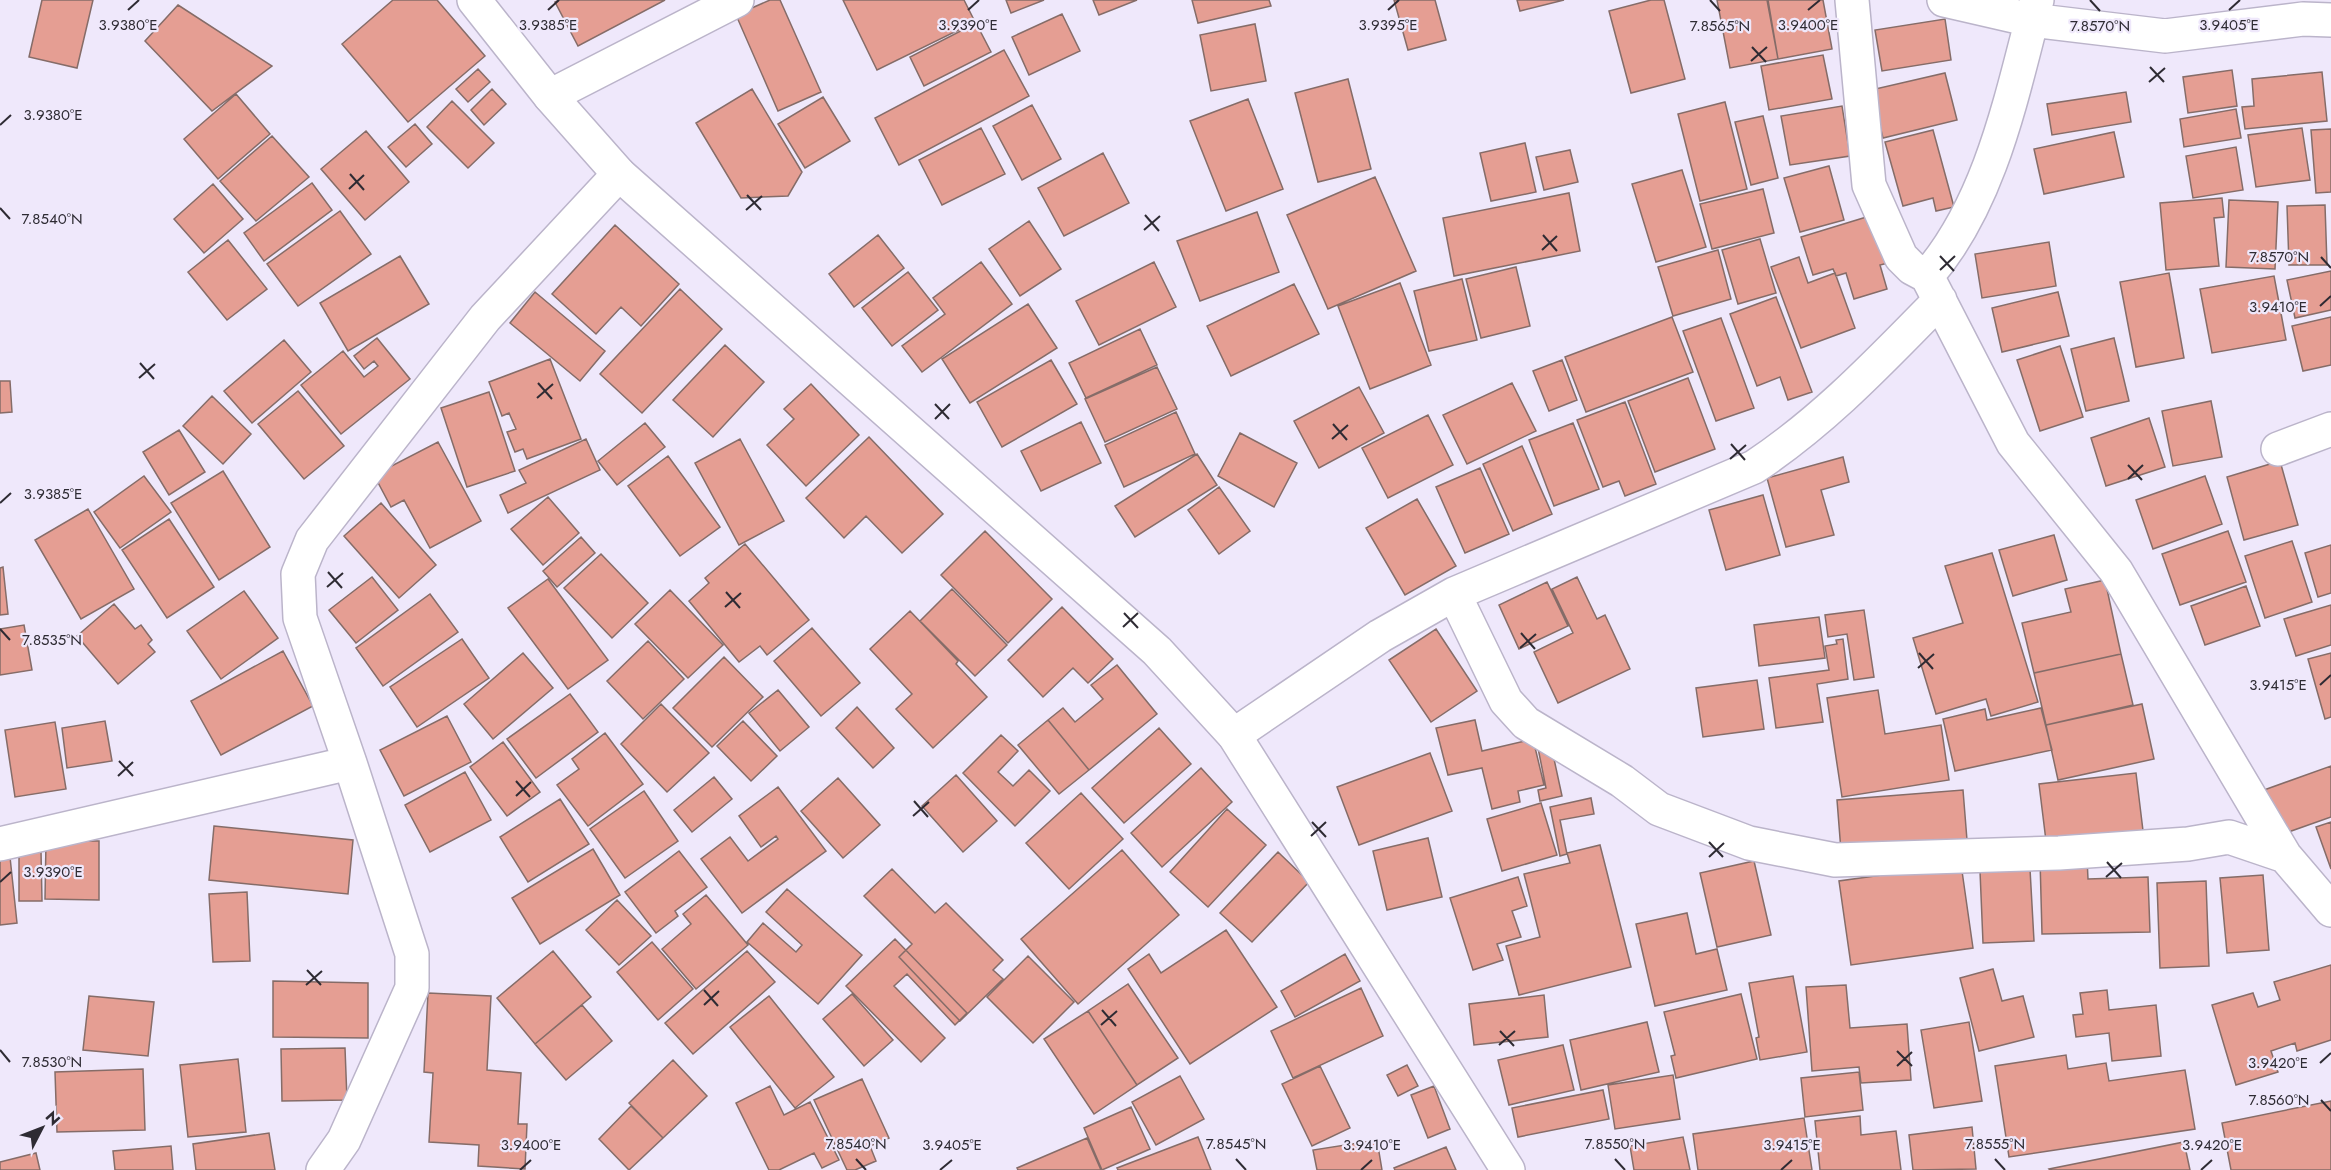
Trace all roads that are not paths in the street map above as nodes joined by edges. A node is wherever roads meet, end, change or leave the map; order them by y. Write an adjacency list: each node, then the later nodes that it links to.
1 (474, 0): 7 (street)
2 (737, 0): 7 (street)
3 (1852, 0): 9 (street)
4 (1944, 0): 5 (street)
5 (2034, 10): 6 (street); 9 (street)
6 (2331, 20)
7 (550, 96): 8 (street)
8 (619, 174): 13 (street); 14 (street)
9 (1934, 288): 12 (street); 16 (street)
10 (2331, 429): 11 (street)
11 (2278, 449)
12 (1454, 594): 13 (street); 16 (street)
13 (1234, 735): 19 (street)
14 (350, 763): 15 (street); 18 (street)
15 (0, 844)
16 (2285, 856): 17 (street)
17 (2331, 910)
18 (323, 1170)
19 (1508, 1170)

